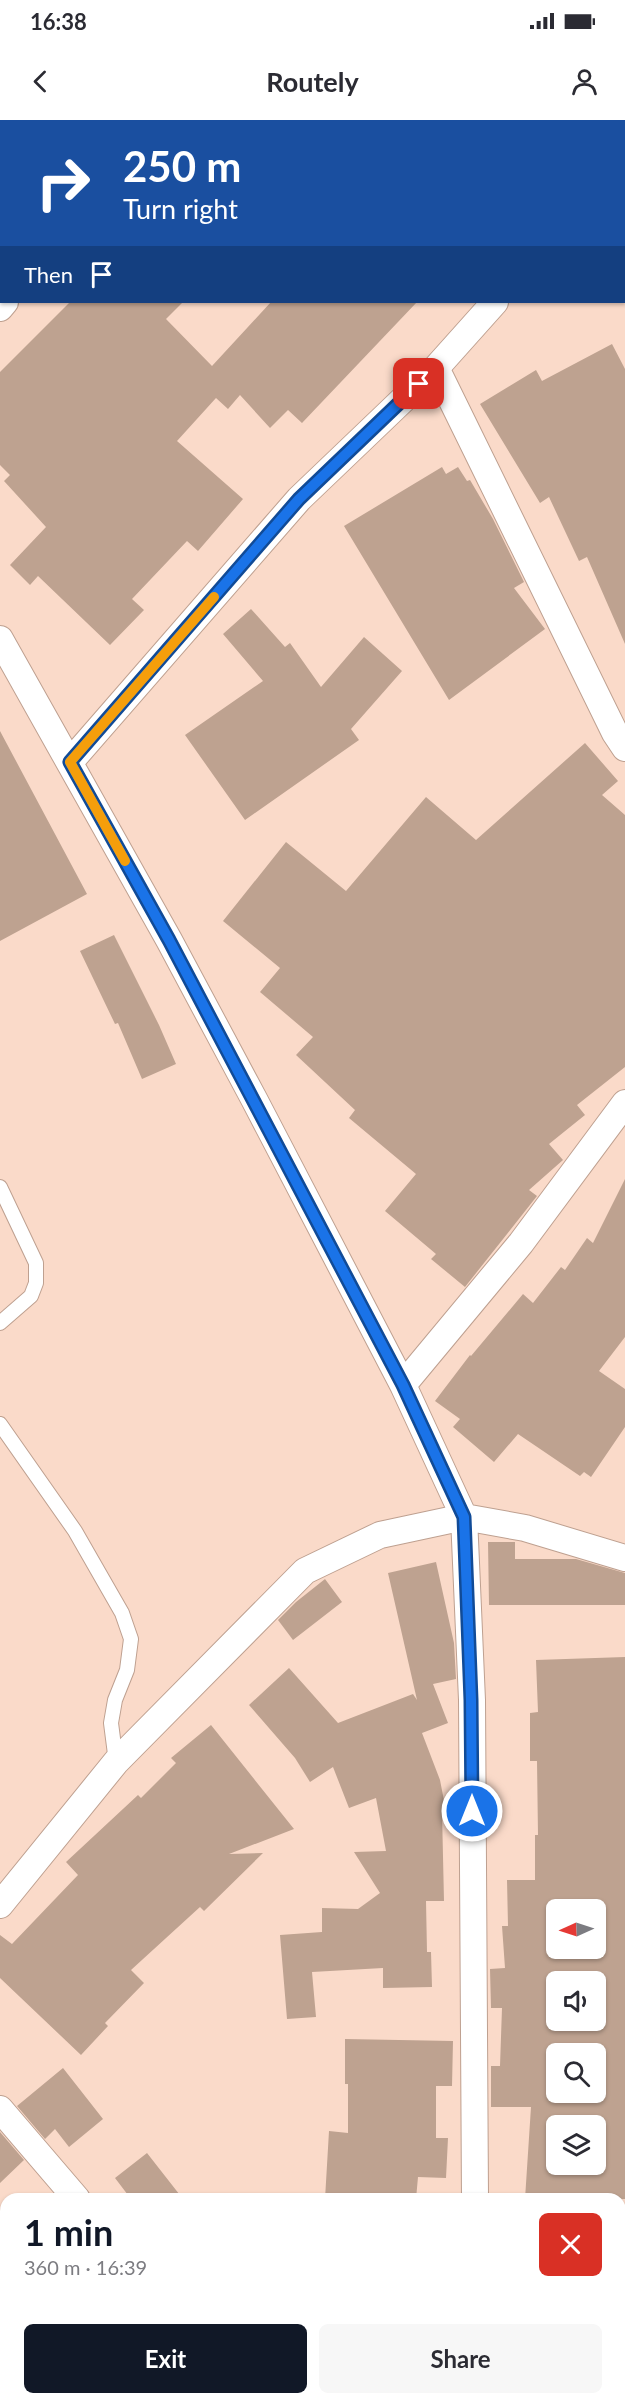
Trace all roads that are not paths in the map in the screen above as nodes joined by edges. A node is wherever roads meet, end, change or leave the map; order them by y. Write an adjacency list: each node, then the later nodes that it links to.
1 (494, 303): 2 (street)
2 (436, 368): 4 (street); 5 (street)
3 (0, 639): 5 (street)
4 (625, 748)
5 (70, 762): 9 (street)
6 (625, 1103): 9 (street)
7 (0, 1187): 8 (lane)
8 (0, 1323)
9 (403, 1385): 11 (street)
10 (0, 1424): 13 (lane)
11 (464, 1517): 12 (street); 13 (street); 17 (street)
12 (625, 1558)
13 (116, 1762): 14 (street)
14 (0, 1905)
15 (0, 2109): 16 (street)
16 (71, 2193)
17 (475, 2193)

